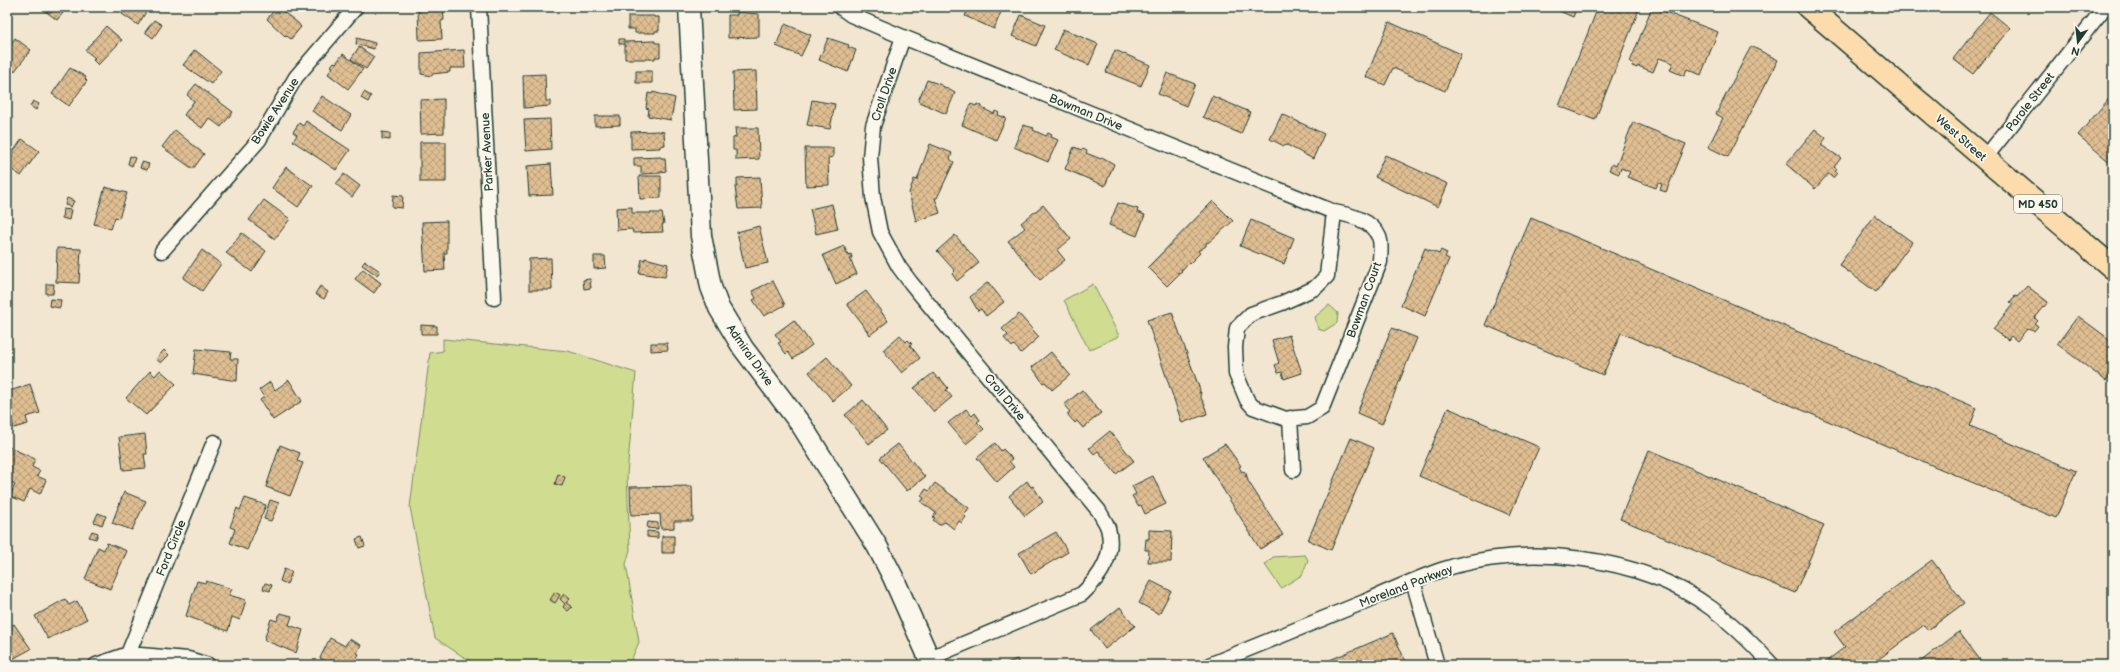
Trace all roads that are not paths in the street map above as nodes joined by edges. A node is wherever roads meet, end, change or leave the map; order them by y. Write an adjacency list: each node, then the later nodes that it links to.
1 (356, 7): 10 (street, Bowie Avenue)
2 (479, 7): 12 (street, Parker Avenue)
3 (689, 7): 18 (street, Admiral Drive)
4 (840, 7): 7 (street, Bowman Drive)
5 (1808, 7): 8 (main road, West Street / MD 450)
6 (2104, 7): 8 (street, Parole Street)
7 (903, 38): 9 (street, Bowman Drive); 18 (street, Croll Drive)
8 (1985, 158): 11 (main road, West Street / MD 450)
9 (1334, 212): 13 (street, Bowman Court); 13 (street, Bowman Court)
10 (162, 251)
11 (2113, 268)
12 (494, 298)
13 (1290, 418): 15 (street)
14 (214, 442): 17 (street, Ford Circle)
15 (1293, 470)
16 (1413, 581): 21 (street, Moreland Parkway); 22 (street); 23 (street, Moreland Parkway)
17 (128, 654): 19 (street); 20 (street)
18 (931, 661)
19 (96, 665)
20 (208, 665)
21 (1209, 665)
22 (1437, 665)
23 (1772, 665)

